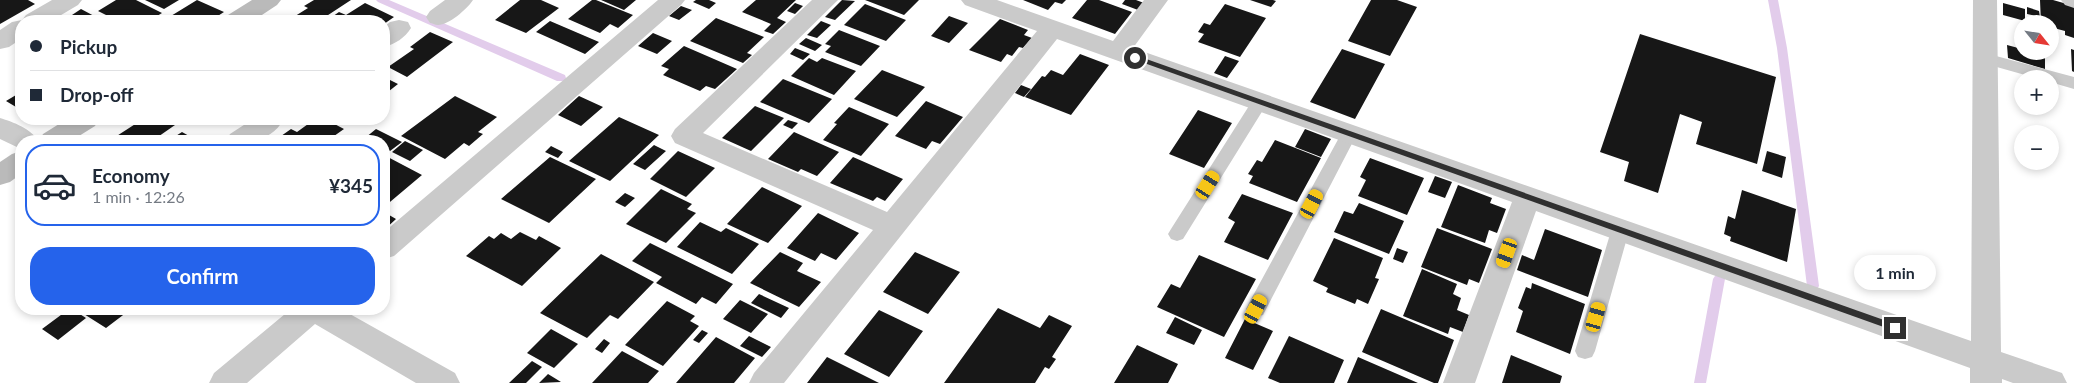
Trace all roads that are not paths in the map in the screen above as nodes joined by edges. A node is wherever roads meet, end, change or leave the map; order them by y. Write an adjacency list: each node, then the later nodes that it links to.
1 (70, 0): 9 (street)
2 (269, 0): 10 (street)
3 (461, 0): 11 (street)
4 (673, 0): 32 (street)
5 (826, 0): 29 (street)
6 (973, 0): 12 (street)
7 (1156, 0): 15 (street)
8 (1985, 0): 16 (street)
9 (44, 15)
10 (245, 15)
11 (438, 17)
12 (1052, 28): 15 (street); 29 (street)
13 (15, 32): 14 (street)
14 (0, 41)
15 (1118, 51): 18 (street)
16 (1985, 58): 17 (lane); 37 (street)
17 (2074, 84)
18 (1260, 102): 22 (street); 31 (lane)
19 (77, 125): 24 (street)
20 (262, 125): 25 (street)
21 (0, 127): 23 (street)
22 (1349, 134): 28 (street); 33 (lane)
23 (15, 135)
24 (61, 135)
25 (248, 135)
26 (15, 165): 27 (street)
27 (0, 175)
28 (1527, 198): 30 (street); 41 (street)
29 (892, 226): 40 (street)
30 (1620, 231): 36 (lane); 37 (street)
31 (1177, 234)
32 (390, 243)
33 (1256, 309)
34 (307, 315): 38 (street)
35 (325, 315): 39 (street)
36 (1586, 352)
37 (1986, 371): 42 (street)
38 (225, 383)
39 (444, 383)
40 (765, 383)
41 (1460, 383)
42 (2051, 383)

